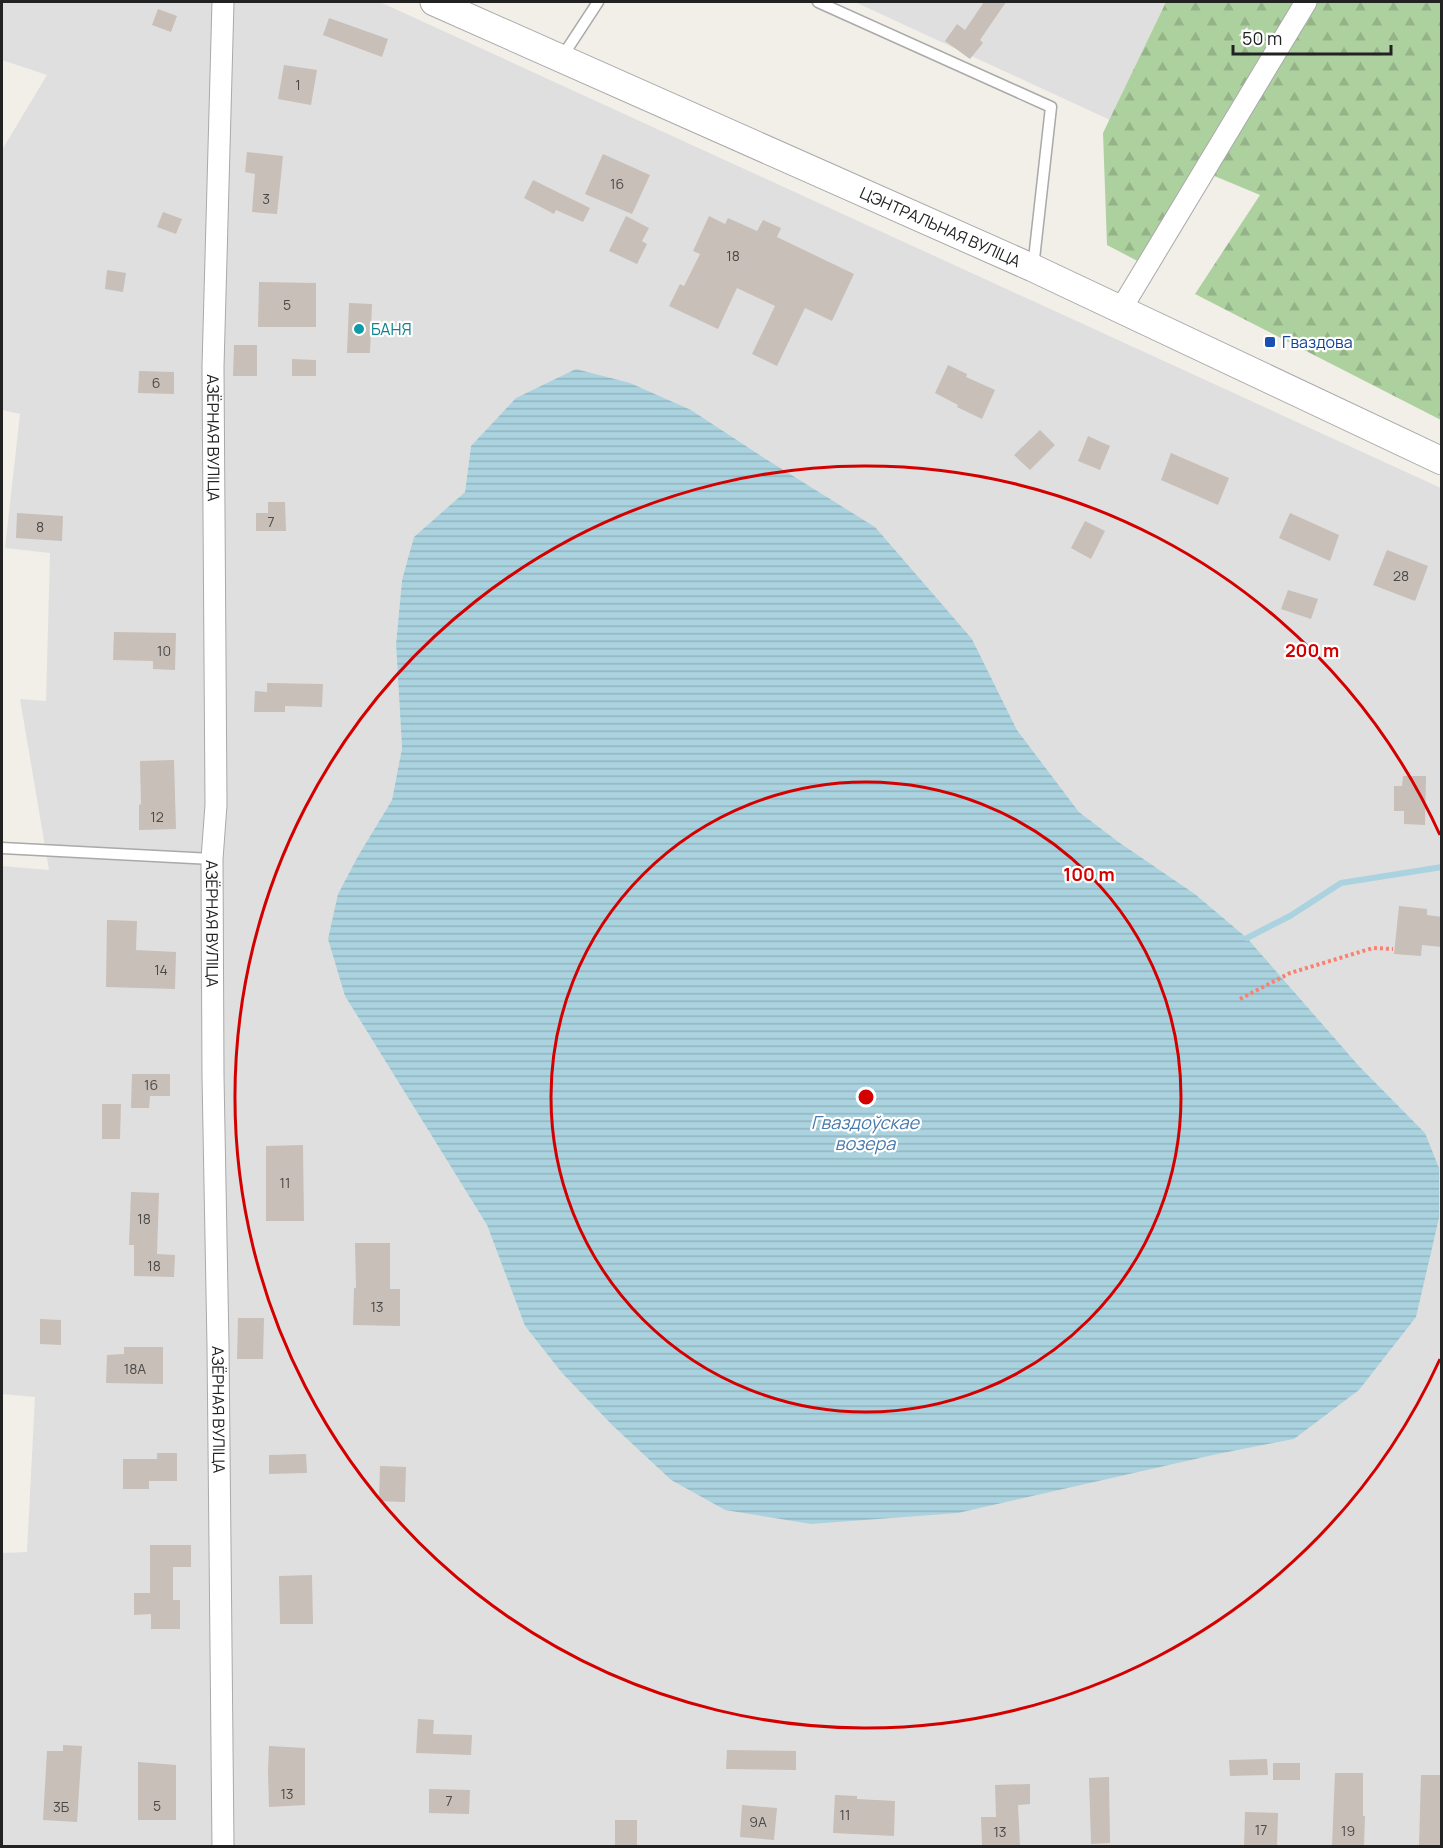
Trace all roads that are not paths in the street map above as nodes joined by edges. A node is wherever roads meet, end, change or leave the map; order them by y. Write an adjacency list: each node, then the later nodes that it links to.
1 (223, 2): 11 (street, АЗЁРНАЯ ВУЛІЦА)
2 (434, 2): 6 (street, ЦЭНТРАЛЬНАЯ ВУЛІЦА)
3 (598, 2): 6 (lane)
4 (818, 2): 7 (lane)
5 (1306, 2): 8 (street)
6 (562, 58): 7 (street, ЦЭНТРАЛЬНАЯ ВУЛІЦА)
7 (1032, 268): 8 (street, ЦЭНТРАЛЬНАЯ ВУЛІЦА)
8 (1121, 309): 9 (street, ЦЭНТРАЛЬНАЯ ВУЛІЦА)
9 (1442, 461)
10 (2, 848): 11 (lane)
11 (212, 860): 12 (street, АЗЁРНАЯ ВУЛІЦА)
12 (224, 1846)

